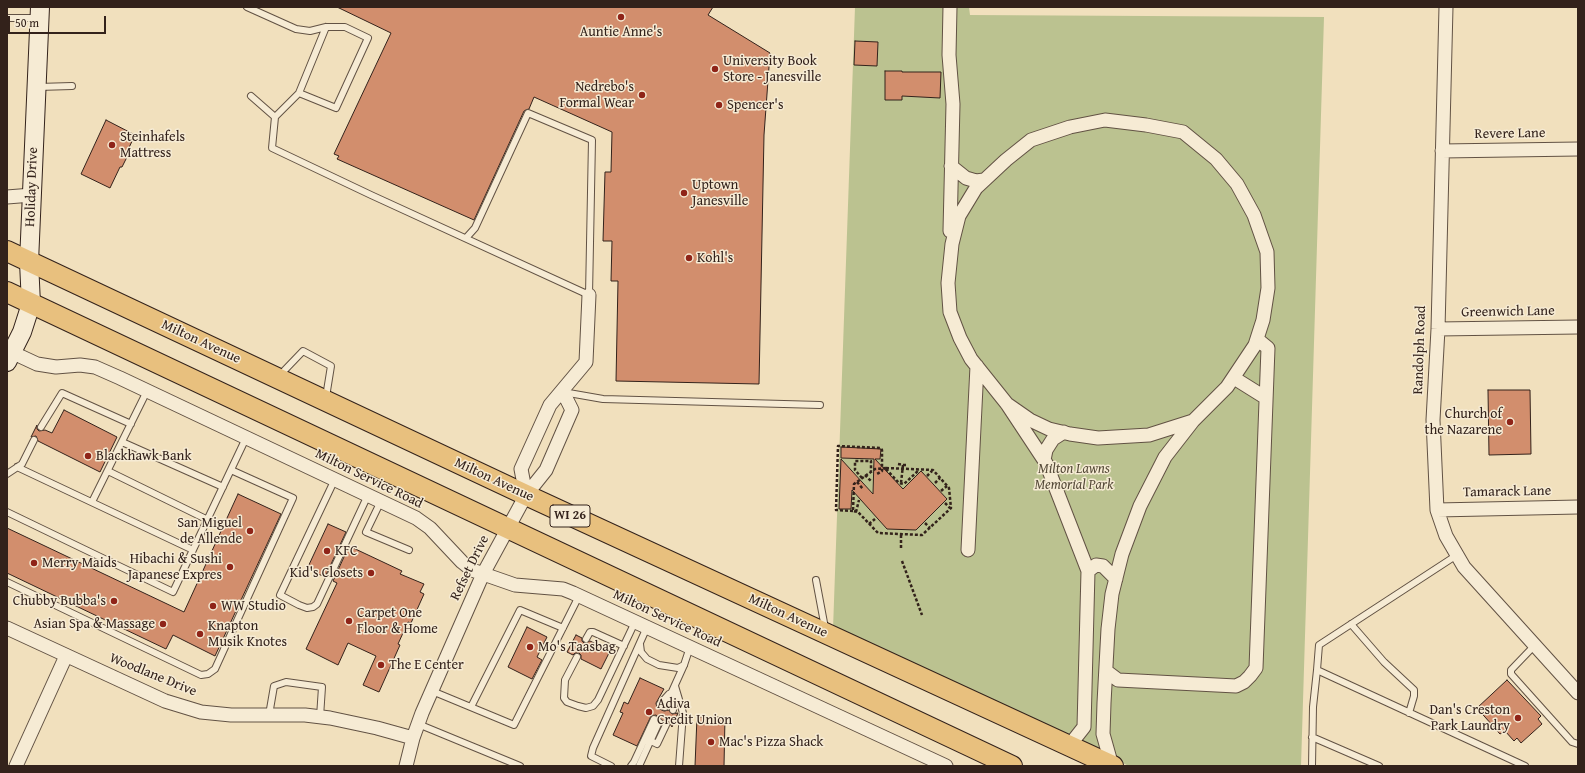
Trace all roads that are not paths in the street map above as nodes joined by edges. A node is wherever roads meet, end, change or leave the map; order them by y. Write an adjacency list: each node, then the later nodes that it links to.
1 (247, 7): 6 (lane)
2 (950, 7): 14 (street)
3 (1446, 7): 13 (street, Randolph Road)
4 (40, 13): 5 (lane); 8 (street, Holiday Drive)
5 (7, 18)
6 (326, 27): 9 (lane); 9 (lane)
7 (72, 86): 8 (lane)
8 (37, 87): 16 (street, Holiday Drive)
9 (299, 93): 11 (lane)
10 (251, 96): 11 (lane)
11 (275, 117): 18 (lane)
12 (1578, 149): 13 (street, Revere Lane)
13 (1442, 151): 26 (street, Randolph Road)
14 (952, 166): 15 (street); 20 (street)
15 (984, 180): 20 (street); 27 (street)
16 (32, 195): 17 (street); 21 (street, Holiday Drive)
17 (7, 196)
18 (466, 238): 23 (lane); 23 (lane)
19 (7, 251): 21 (main road, Milton Avenue / WI 26)
20 (950, 260): 29 (street)
21 (29, 262): 24 (street, Holiday Drive); 30 (main road, Milton Avenue / WI 26)
22 (7, 292): 24 (main road, WI 26)
23 (589, 295): 33 (street)
24 (31, 304): 28 (street, Holiday Drive); 60 (main road, WI 26)
25 (1578, 327): 26 (street, Greenwich Lane)
26 (1438, 329): 57 (street, Randolph Road)
27 (1257, 339): 31 (street); 34 (street)
28 (8, 355): 32 (street, Milton Service Road)
29 (977, 366): 36 (street); 63 (street)
30 (277, 378): 35 (main road, Milton Avenue / WI 26); 35 (lane)
31 (1234, 378): 34 (street); 38 (street)
32 (147, 391): 39 (lane); 42 (street, Milton Service Road)
33 (563, 392): 37 (lane); 53 (street); 53 (street, Refset Drive)
34 (1266, 398): 86 (street)
35 (325, 401): 53 (main road, Milton Avenue / WI 26)
36 (1008, 404): 41 (street); 45 (street)
37 (820, 405)
38 (1193, 421): 41 (street); 67 (street)
39 (131, 424): 40 (lane); 44 (lane)
40 (40, 427)
41 (1064, 432): 45 (street)
42 (246, 438): 47 (lane); 50 (street, Milton Service Road)
43 (34, 440): 46 (lane)
44 (122, 442): 48 (lane); 51 (lane)
45 (1044, 460): 65 (street)
46 (17, 467): 49 (lane); 55 (lane)
47 (232, 470): 51 (lane); 69 (lane)
48 (108, 471): 55 (lane); 59 (lane)
49 (7, 474)
50 (335, 479): 52 (street, Milton Service Road); 52 (lane)
51 (224, 487): 59 (lane)
52 (368, 495): 54 (street, Milton Service Road)
53 (526, 495): 60 (street, Refset Drive); 75 (main road, Milton Avenue / WI 26)
54 (381, 501): 62 (lane); 66 (street, Milton Service Road)
55 (92, 502): 61 (lane)
56 (1578, 507): 57 (street, Tamarack Lane)
57 (1437, 510): 64 (street, Randolph Road)
58 (7, 512): 61 (lane)
59 (208, 520): 61 (lane)
60 (508, 528): 66 (street, Refset Drive); 113 (main road, WI 26)
61 (193, 550)
62 (409, 550)
63 (968, 550)
64 (1457, 555): 71 (lane); 78 (street, Randolph Road)
65 (1088, 571): 67 (street); 103 (street)
66 (483, 574): 70 (street, Milton Service Road); 88 (street, Refset Drive)
67 (1116, 579): 85 (street)
68 (816, 580): 75 (lane)
69 (7, 582)
70 (579, 596): 72 (street, Milton Service Road); 74 (lane)
71 (1351, 624): 84 (lane); 94 (lane)
72 (641, 625): 77 (lane); 79 (lane); 80 (street, Milton Service Road)
73 (7, 628): 81 (street, Woodlane Drive)
74 (564, 628): 92 (lane); 92 (lane)
75 (826, 634): 103 (main road, Milton Avenue / WI 26)
76 (586, 639): 79 (lane)
77 (640, 644): 83 (lane); 108 (lane)
78 (1535, 645): 89 (street, Randolph Road); 102 (lane)
79 (624, 646): 82 (lane)
80 (690, 647): 83 (lane); 112 (street, Milton Service Road)
81 (66, 656): 95 (street, Woodlane Drive); 105 (street)
82 (576, 657)
83 (684, 665): 87 (lane)
84 (1317, 670): 94 (lane); 99 (lane)
85 (1106, 671): 86 (street); 90 (street)
86 (1118, 680): 90 (street)
87 (675, 686): 91 (lane); 93 (lane); 111 (lane)
88 (432, 691): 92 (lane); 97 (street, Refset Drive)
89 (1578, 693)
90 (1104, 703): 104 (street)
91 (663, 706)
92 (471, 707)
93 (673, 710)
94 (1409, 713): 116 (lane)
95 (269, 716): 96 (street, Woodlane Drive); 96 (lane)
96 (320, 717): 100 (street, Woodlane Drive)
97 (418, 724): 100 (street, Refset Drive); 107 (lane)
98 (666, 725): 101 (lane)
99 (1312, 737): 114 (lane); 115 (lane)
100 (413, 738): 106 (street, Refset Drive)
101 (651, 741): 109 (lane); 110 (lane)
102 (1578, 744)
103 (1069, 746): 104 (main road, Milton Avenue / WI 26)
104 (1108, 765)
105 (16, 766)
106 (406, 766)
107 (520, 766)
108 (610, 766)
109 (631, 766)
110 (639, 766)
111 (679, 766)
112 (946, 766)
113 (1012, 766)
114 (1312, 766)
115 (1379, 766)
116 (1525, 766)

